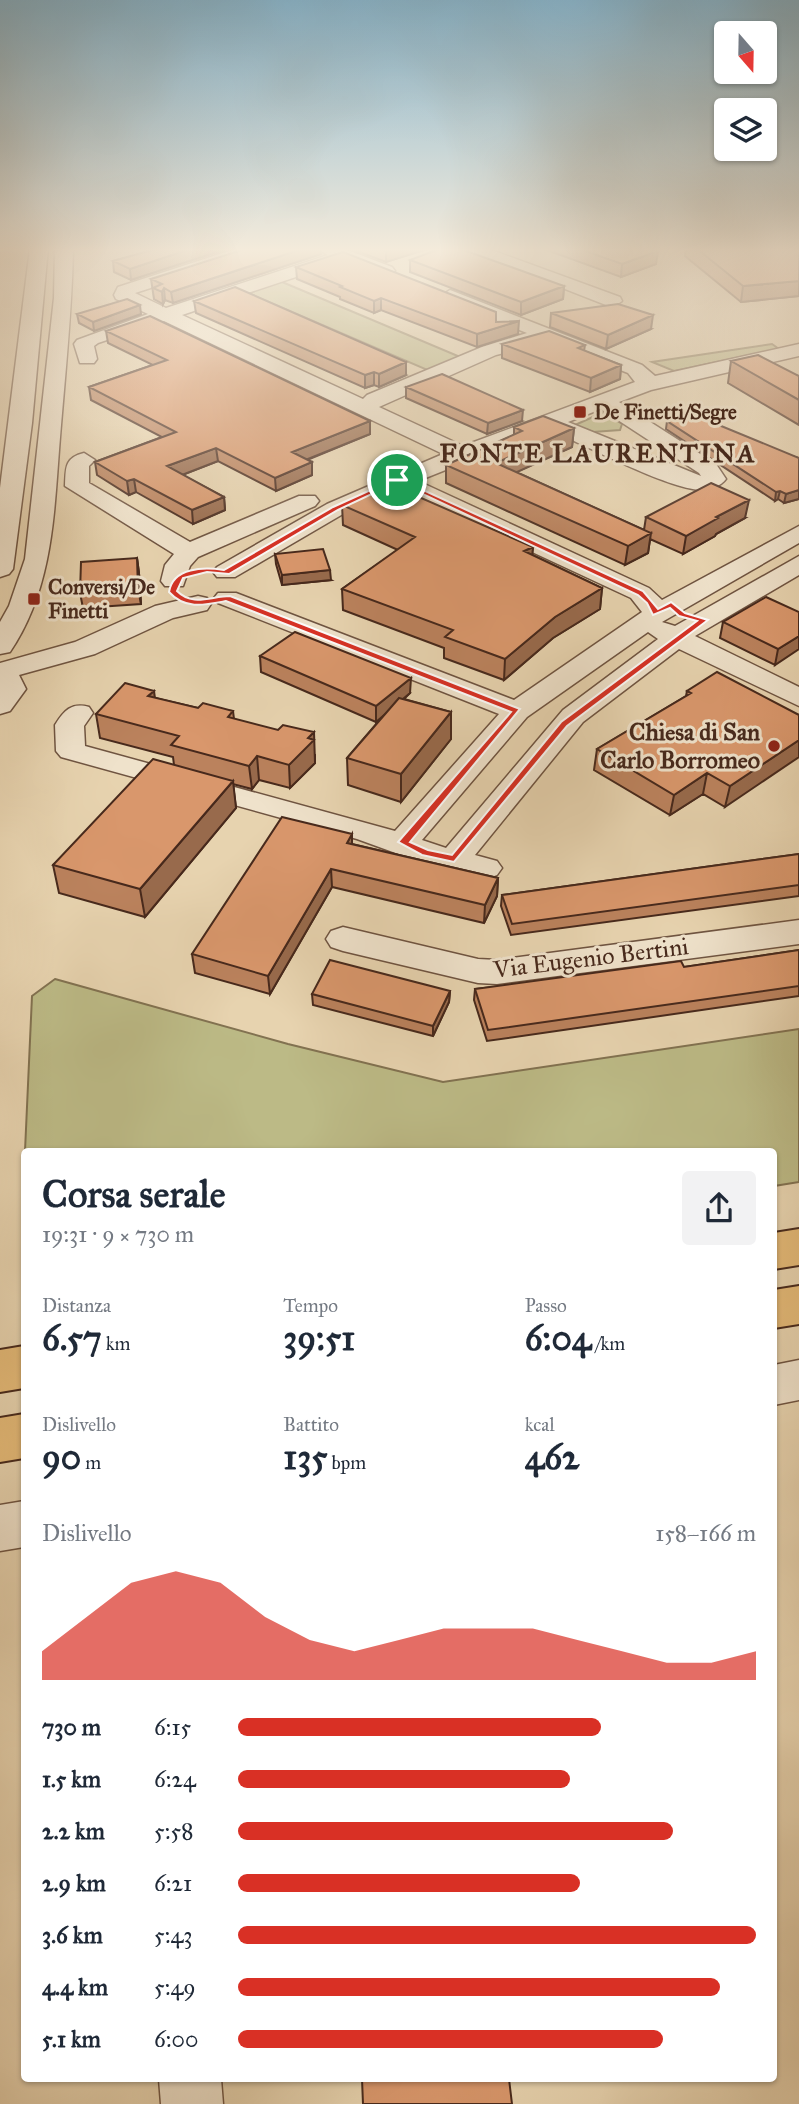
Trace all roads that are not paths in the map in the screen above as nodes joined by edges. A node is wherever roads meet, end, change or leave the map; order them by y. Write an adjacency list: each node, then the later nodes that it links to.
1 (27, 346): 26 (street)
2 (59, 346): 33 (street)
3 (85, 346): 10 (street)
4 (230, 346): 16 (street)
5 (508, 346): 16 (street)
6 (577, 346): 11 (street)
7 (765, 346): 8 (street)
8 (757, 349): 9 (street); 12 (street); 13 (street)
9 (799, 350)
10 (87, 359)
11 (617, 362): 12 (street); 14 (street)
12 (674, 377): 14 (street)
13 (789, 377)
14 (645, 385): 15 (street)
15 (602, 400): 17 (street); 18 (street)
16 (366, 409): 20 (street)
17 (548, 421): 19 (street); 21 (street)
18 (636, 422): 19 (street); 19 (street)
19 (592, 439)
20 (435, 442): 21 (street); 25 (street)
21 (459, 455): 23 (street)
22 (84, 460): 25 (street)
23 (397, 480): 28 (street); 30 (street)
24 (799, 533): 30 (street)
25 (189, 552): 29 (street)
26 (1, 561)
27 (799, 564): 31 (street)
28 (226, 585): 29 (street); 36 (street)
29 (178, 598): 34 (street)
30 (655, 615): 31 (street); 32 (street); 36 (street)
31 (704, 620): 32 (street)
32 (677, 637): 35 (street); 39 (street)
33 (0, 646)
34 (3, 685)
35 (799, 698)
36 (517, 711): 38 (street)
37 (79, 713): 38 (street)
38 (403, 842): 39 (street)
39 (454, 859): 40 (street)
40 (486, 868)
41 (799, 932): 42 (street, Via Eugenio Bertini)
42 (343, 939)
43 (799, 1247): 44 (highway)
44 (777, 1251)
45 (799, 1305): 46 (highway)
46 (777, 1309)
47 (21, 1368): 48 (highway)
48 (0, 1371)
49 (799, 1380): 50 (street)
50 (777, 1384)
51 (21, 1436): 52 (highway)
52 (0, 1440)
53 (21, 1524): 54 (street)
54 (0, 1528)
55 (190, 2082): 56 (street)
56 (192, 2104)

